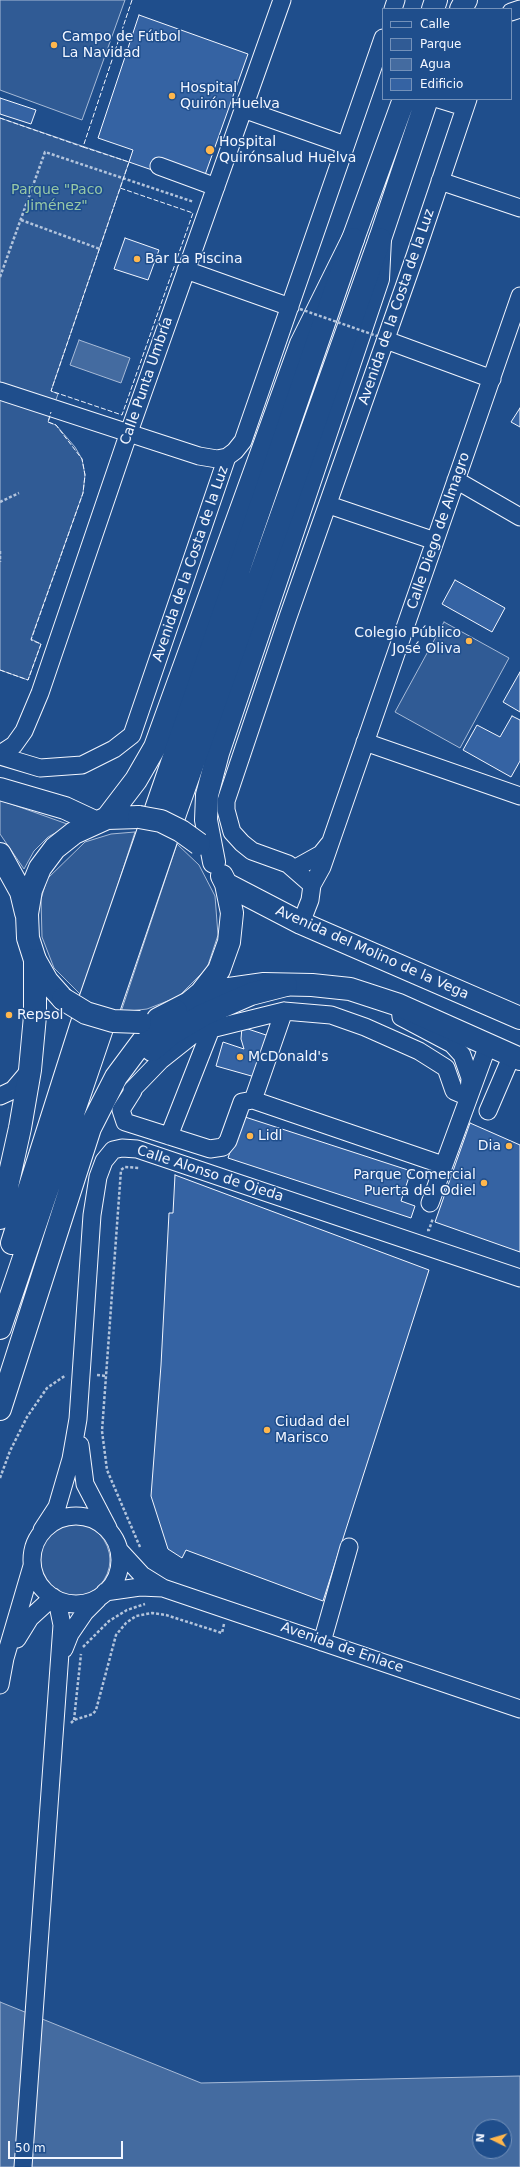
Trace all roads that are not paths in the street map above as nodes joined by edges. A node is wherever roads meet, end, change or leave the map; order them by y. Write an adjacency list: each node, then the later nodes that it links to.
1 (282, 0): 9 (street, Calle Punta Umbría)
2 (382, 41): 4 (street, Avenida de la Costa de la Luz)
3 (382, 79): 4 (street)
4 (366, 85): 10 (street, Avenida de la Costa de la Luz)
5 (404, 100): 15 (main road)
6 (427, 100): 16 (main road)
7 (445, 100): 8 (street)
8 (466, 103): 12 (street, Avenida de la Costa de la Luz)
9 (243, 109): 10 (street); 13 (street, Calle Punta Umbría)
10 (345, 145): 19 (street, Avenida de la Costa de la Luz)
11 (159, 166): 13 (street)
12 (440, 181): 14 (street); 20 (street, Avenida de la Costa de la Luz)
13 (216, 187): 17 (street, Calle Punta Umbría)
14 (520, 208)
15 (354, 239): 33 (main road); 63 (main road)
16 (380, 239): 36 (main road); 64 (main road)
17 (186, 270): 19 (street); 23 (street, Calle Punta Umbría)
18 (520, 296): 21 (street, Calle Diego de Almagro)
19 (295, 308): 24 (street, Avenida de la Costa de la Luz)
20 (381, 338): 21 (street); 26 (street, Avenida de la Costa de la Luz)
21 (492, 379): 25 (street, Calle Diego de Almagro)
22 (0, 391): 23 (street)
23 (129, 432): 24 (street); 30 (street, Calle Punta Umbría)
24 (228, 457): 30 (street, Avenida de la Costa de la Luz)
25 (456, 480): 27 (street); 28 (street, Calle Diego de Almagro)
26 (329, 504): 28 (street); 37 (street, Avenida de la Costa de la Luz)
27 (520, 517)
28 (435, 540): 29 (street, Calle Diego de Almagro)
29 (365, 742): 32 (street); 34 (street, Calle Diego de Almagro)
30 (0, 755)
31 (0, 789): 33 (main road)
32 (520, 796)
33 (101, 820): 36 (main road, bridge); 40 (main road)
34 (331, 841): 37 (street); 39 (street, Calle Diego de Almagro)
35 (0, 854): 40 (main road)
36 (214, 862): 38 (main road)
37 (294, 869): 39 (street, Avenida de la Costa de la Luz)
38 (226, 884): 41 (main road, Avenida del Molino de la Vega); 44 (main road)
39 (312, 885): 41 (street, Calle Diego de Almagro)
40 (27, 914): 42 (main road)
41 (301, 923): 48 (main road, Avenida del Molino de la Vega)
42 (35, 960): 46 (main road, bridge); 52 (main road)
43 (286, 985): 44 (main road); 45 (main road); 53 (main road)
44 (201, 993): 46 (main road)
45 (399, 1005): 50 (main road); 54 (street)
46 (176, 1011): 53 (main road)
47 (284, 1011): 49 (street); 54 (street); 56 (street)
48 (520, 1018)
49 (211, 1028): 58 (street); 58 (street)
50 (488, 1045): 51 (main road); 54 (street)
51 (516, 1057): 57 (street)
52 (30, 1070): 55 (street); 61 (main road)
53 (116, 1077): 65 (main road)
54 (462, 1092): 59 (street)
55 (0, 1096)
56 (253, 1100): 58 (street); 59 (street)
57 (488, 1111)
58 (169, 1136)
59 (443, 1165): 60 (street)
60 (432, 1209)
61 (0, 1218)
62 (520, 1278): 66 (street, Calle Alonso de Ojeda)
63 (0, 1280)
64 (0, 1328)
65 (0, 1409)
66 (78, 1419): 67 (street, Calle Alonso de Ojeda); 68 (street, Calle Alonso de Ojeda)
67 (42, 1530): 68 (street); 71 (street)
68 (109, 1530): 70 (street)
69 (349, 1547): 75 (street)
70 (119, 1550): 72 (street, Avenida de Enlace); 73 (street)
71 (32, 1566): 74 (street); 76 (street)
72 (163, 1588): 73 (street, Avenida de Enlace); 75 (street, Avenida de Enlace)
73 (103, 1594): 74 (street); 77 (street)
74 (55, 1598): 76 (street); 77 (street)
75 (322, 1642): 79 (street, Avenida de Enlace)
76 (5, 1658): 78 (street)
77 (59, 1667): 80 (street)
78 (0, 1685)
79 (520, 1709)
80 (24, 2167)

